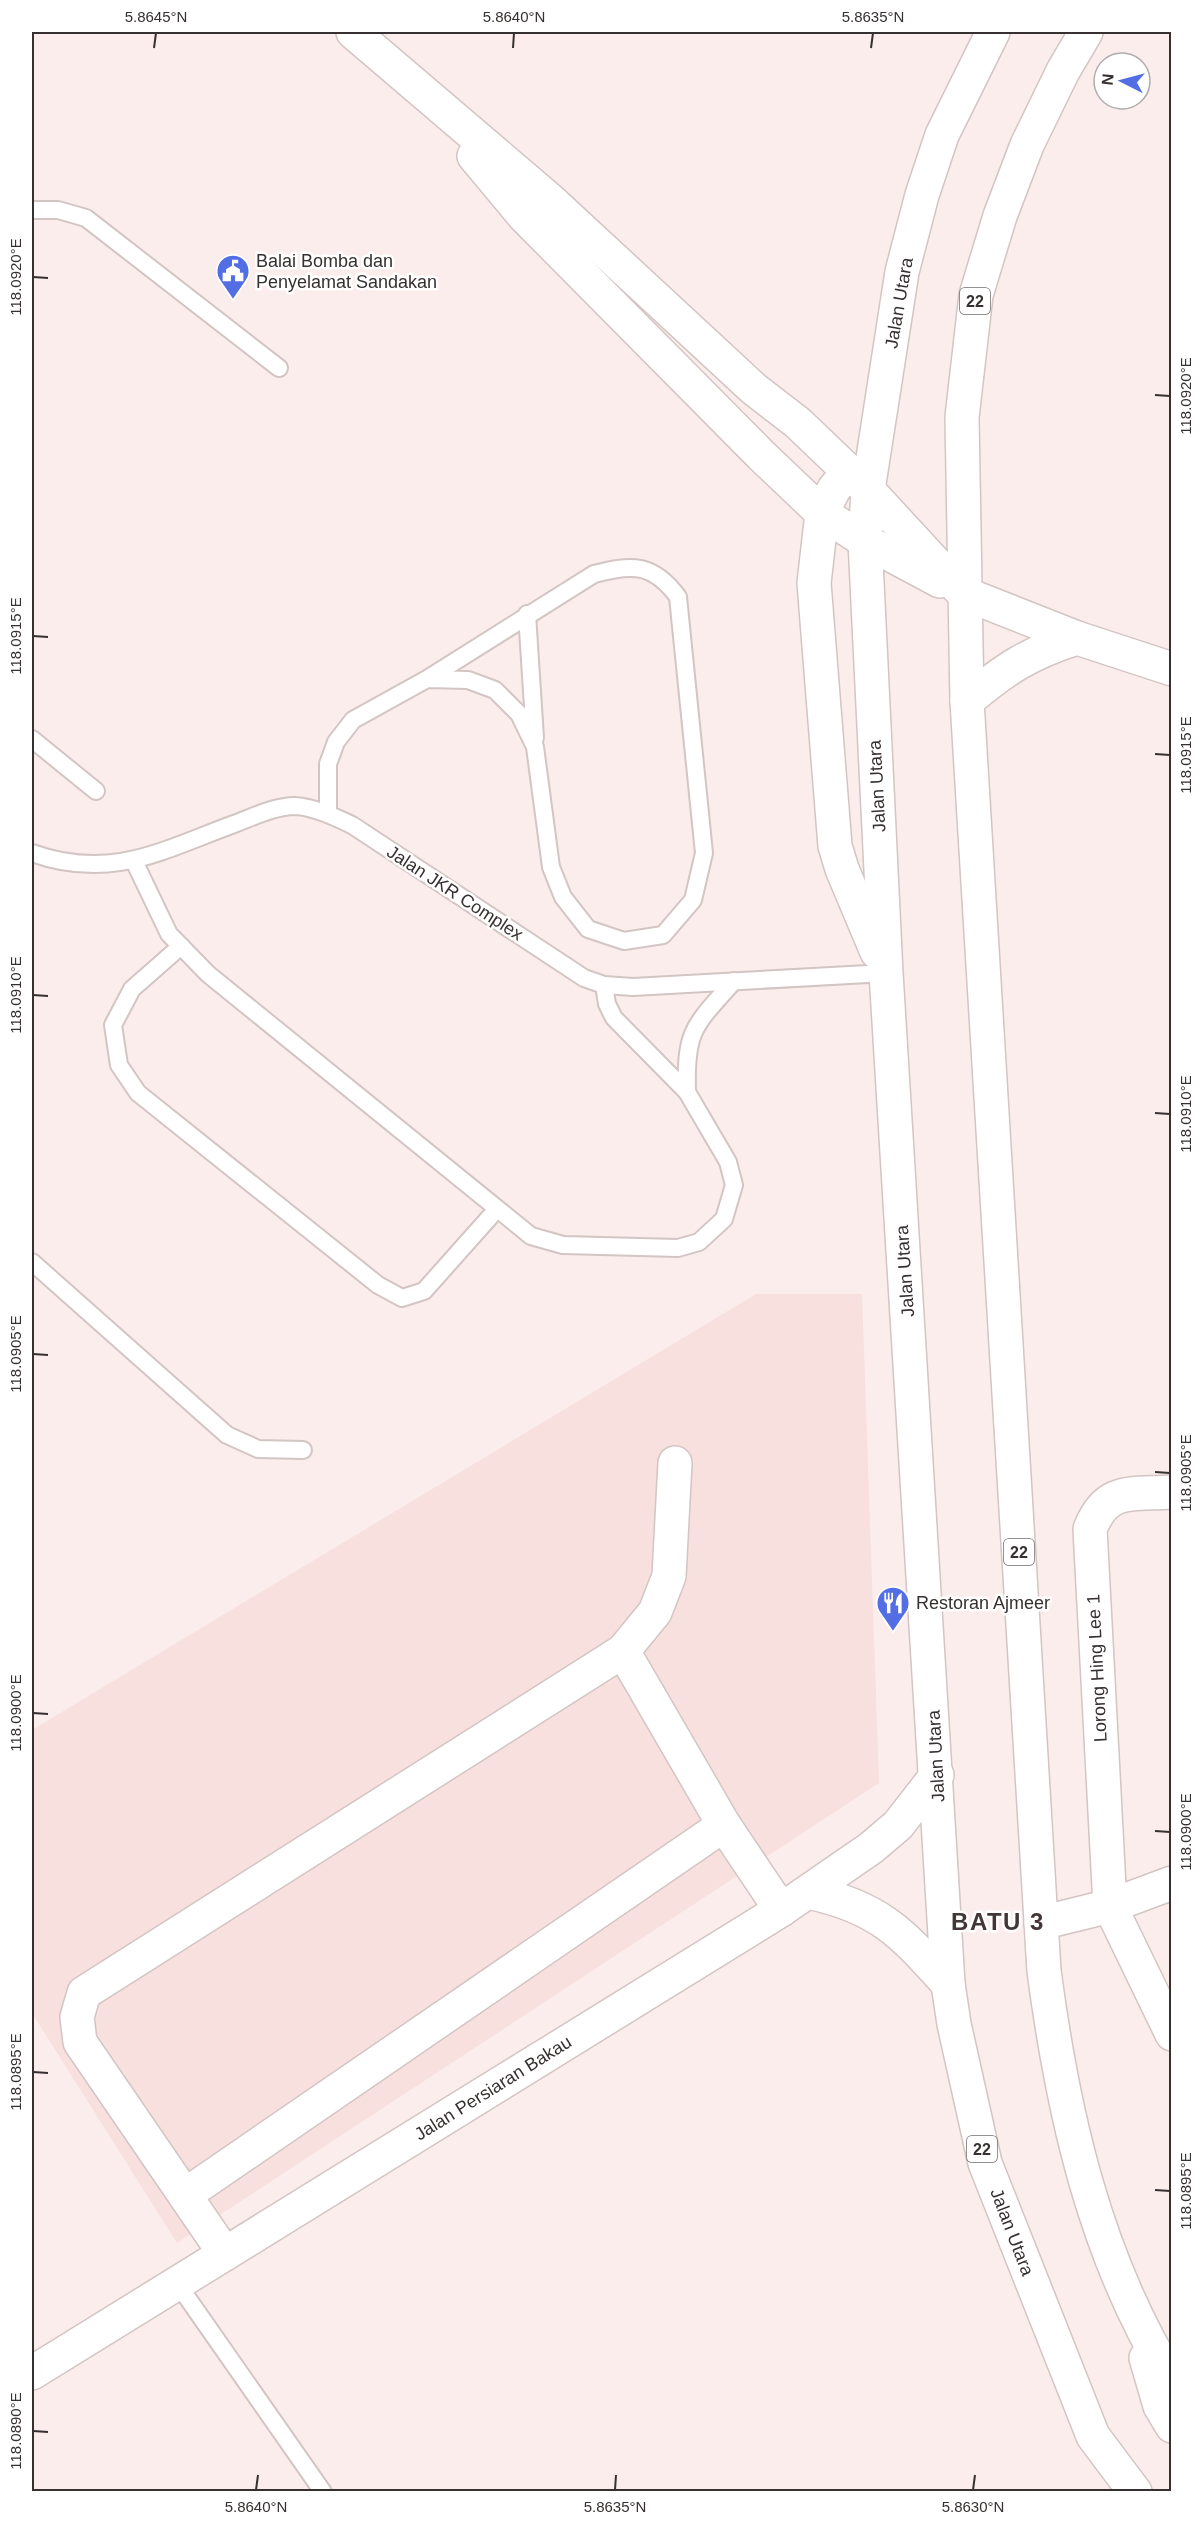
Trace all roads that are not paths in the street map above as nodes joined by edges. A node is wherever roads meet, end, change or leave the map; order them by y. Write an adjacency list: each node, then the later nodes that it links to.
1 (993, 32): 7 (main road, Jalan Utara / 22)
2 (1086, 32): 10 (main road, 22)
3 (365, 35): 4 (main road)
4 (416, 85): 7 (main road); 8 (main road)
5 (32, 210): 6 (lane)
6 (279, 368)
7 (858, 481): 8 (main road); 9 (main road, Jalan Utara / 22); 10 (main road)
8 (822, 513): 9 (main road); 23 (main road)
9 (865, 541): 10 (main road); 23 (main road, Jalan Utara / 22)
10 (963, 593): 12 (main road); 15 (main road, 22)
11 (527, 614): 14 (lane); 17 (lane); 17 (lane)
12 (1077, 638): 13 (main road); 15 (main road)
13 (1172, 669)
14 (427, 679): 17 (lane); 19 (lane)
15 (967, 701): 39 (main road, 22)
16 (32, 738): 18 (lane)
17 (535, 747)
18 (96, 791)
19 (328, 814): 21 (lane, Jalan JKR Complex); 25 (lane, Jalan JKR Complex)
20 (32, 853): 21 (lane, Jalan JKR Complex)
21 (134, 861): 22 (lane)
22 (181, 946): 27 (lane); 27 (lane)
23 (886, 973): 24 (lane, Jalan JKR Complex); 33 (main road, Jalan Utara / 22)
24 (734, 981): 25 (lane, Jalan JKR Complex); 26 (lane)
25 (604, 985): 26 (lane)
26 (687, 1092): 27 (lane)
27 (497, 1209)
28 (32, 1262): 29 (lane)
29 (303, 1450)
30 (675, 1464): 32 (main road)
31 (1172, 1492): 37 (main road, Lorong Hing Lee 1)
32 (623, 1651): 34 (main road); 42 (main road)
33 (937, 1775): 36 (main road, Jalan Persiaran Bakau); 40 (main road, Jalan Utara / 22)
34 (724, 1826): 38 (main road); 42 (main road)
35 (1172, 1883): 37 (main road)
36 (808, 1892): 38 (main road, Jalan Persiaran Bakau); 40 (main road)
37 (1110, 1906): 39 (main road); 41 (main road)
38 (781, 1910): 43 (main road, Jalan Persiaran Bakau)
39 (1041, 1923): 45 (main road, 22)
40 (948, 1984): 50 (main road, Jalan Utara / 22)
41 (1172, 2034)
42 (185, 2194): 43 (main road)
43 (225, 2254): 44 (main road, Jalan Persiaran Bakau)
44 (177, 2283): 46 (main road, Jalan Persiaran Bakau); 49 (lane)
45 (1130, 2301): 47 (main road, 22); 48 (main road)
46 (32, 2373)
47 (1172, 2381)
48 (1172, 2426)
49 (323, 2492)
50 (1135, 2492)

